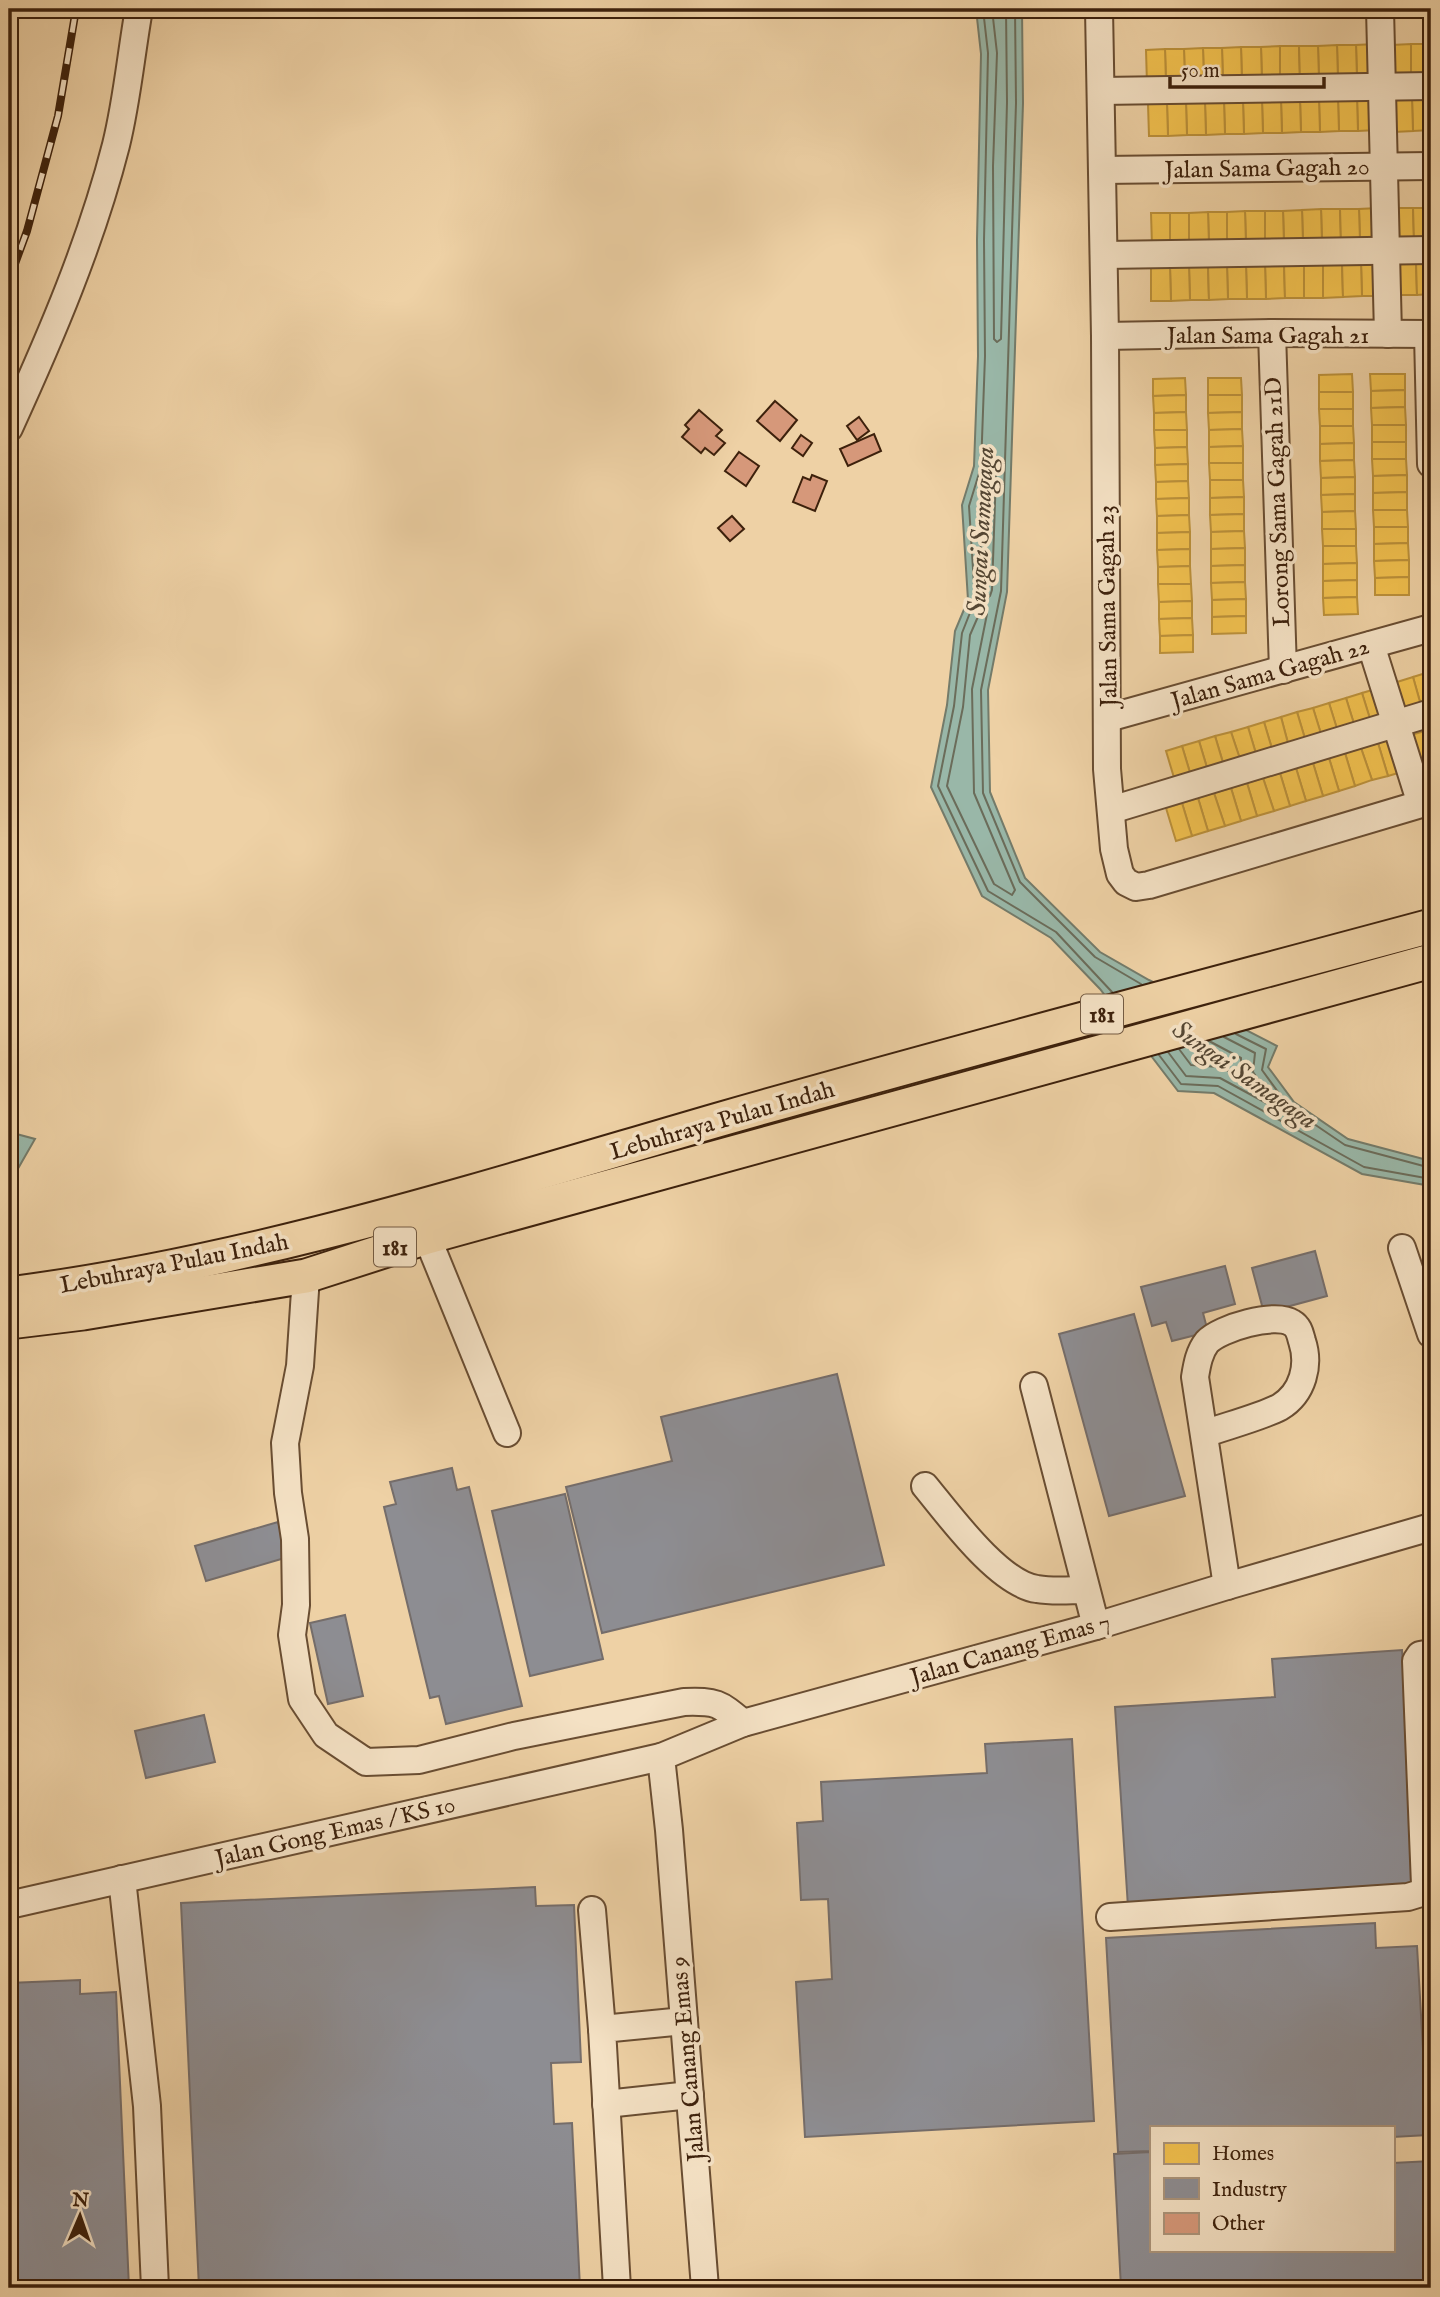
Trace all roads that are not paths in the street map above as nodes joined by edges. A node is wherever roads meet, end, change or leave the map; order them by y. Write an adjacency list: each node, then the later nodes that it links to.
1 (139, 9): 17 (street)
2 (1100, 9): 6 (street, Jalan Sama Gagah 23)
3 (1380, 9): 5 (street)
4 (1431, 86): 5 (street)
5 (1382, 87): 6 (street); 7 (street)
6 (1101, 91): 9 (street, Jalan Sama Gagah 23)
7 (1384, 166): 8 (street, Jalan Sama Gagah 20); 9 (street, Jalan Sama Gagah 20); 11 (street)
8 (1431, 166)
9 (1102, 170): 12 (street, Jalan Sama Gagah 23)
10 (1431, 250): 11 (street)
11 (1386, 251): 12 (street); 14 (street)
12 (1104, 255): 16 (street, Jalan Sama Gagah 23)
13 (1272, 333): 14 (street, Jalan Sama Gagah 21); 16 (street, Jalan Sama Gagah 21); 21 (street, Lorong Sama Gagah 21D)
14 (1388, 334): 15 (street, Jalan Sama Gagah 21)
15 (1430, 334): 18 (street)
16 (1105, 336): 23 (street, Jalan Sama Gagah 23)
17 (9, 428)
18 (1431, 464)
19 (1431, 628): 20 (street, Jalan Sama Gagah 22)
20 (1371, 645): 21 (street, Jalan Sama Gagah 22); 24 (street)
21 (1283, 670): 23 (street, Jalan Sama Gagah 22)
22 (1431, 713): 24 (street)
23 (1108, 718): 26 (street, Jalan Sama Gagah 23)
24 (1396, 724): 25 (street); 26 (street)
25 (1426, 803): 26 (street, Jalan Sama Gagah 23)
26 (1111, 810)
27 (1431, 926): 32 (main road, Lebuhraya Pulau Indah / 181)
28 (1431, 961): 29 (main road, Lebuhraya Pulau Indah / 181)
29 (427, 1237): 31 (main road, Lebuhraya Pulau Indah / 181); 36 (street)
30 (1402, 1248): 34 (street)
31 (306, 1276): 33 (main road, Lebuhraya Pulau Indah / 181); 44 (street)
32 (9, 1294)
33 (9, 1322)
34 (1431, 1334)
35 (1034, 1387): 41 (street)
36 (507, 1433)
37 (1204, 1434): 37 (street); 40 (street)
38 (925, 1486): 41 (street)
39 (1431, 1527): 40 (street, Jalan Canang Emas 7)
40 (1227, 1586): 42 (street, Jalan Canang Emas 7)
41 (1086, 1590): 42 (street)
42 (1096, 1626): 44 (street, Jalan Canang Emas 7)
43 (1431, 1653): 49 (street)
44 (743, 1723): 45 (street, Jalan Canang Emas 7)
45 (661, 1757): 46 (street, Jalan Gong Emas / KS 10); 50 (street, Jalan Canang Emas 9)
46 (122, 1879): 47 (street, Jalan Gong Emas / KS 10); 54 (street)
47 (9, 1905)
48 (592, 1910): 51 (street)
49 (1110, 1917)
50 (684, 2021): 51 (street); 52 (street, Jalan Canang Emas 9)
51 (602, 2029): 53 (street)
52 (690, 2095): 53 (street); 56 (street, Jalan Canang Emas 9)
53 (606, 2104): 55 (street)
54 (155, 2288)
55 (617, 2288)
56 (705, 2288)

